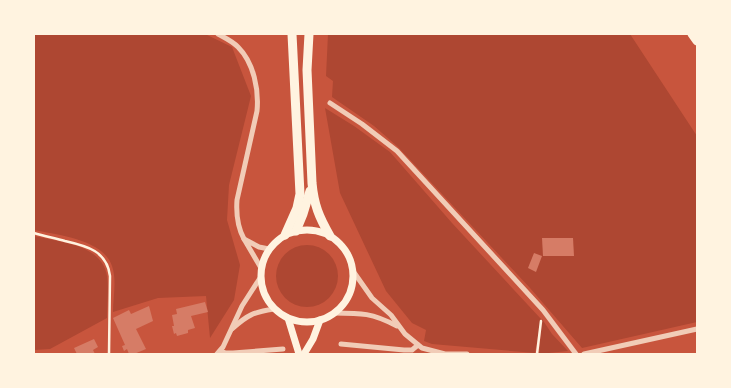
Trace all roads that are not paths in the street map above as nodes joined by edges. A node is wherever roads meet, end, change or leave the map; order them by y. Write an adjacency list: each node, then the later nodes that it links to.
1 (218, 34): 11 (street)
2 (292, 34): 9 (highway)
3 (309, 34): 7 (highway)
4 (692, 34): 5 (highway)
5 (697, 41)
6 (330, 103): 30 (street)
7 (312, 183): 8 (highway); 10 (highway)
8 (296, 231): 9 (main road); 10 (main road)
9 (285, 235): 12 (main road)
10 (330, 236): 14 (main road)
11 (244, 239): 12 (street); 13 (street)
12 (269, 249): 13 (main road)
13 (261, 268): 15 (main road)
14 (353, 271): 17 (main road); 20 (street)
15 (260, 278): 16 (main road); 21 (street)
16 (274, 309): 18 (main road); 21 (street)
17 (334, 313): 19 (main road); 20 (street)
18 (288, 318): 19 (main road); 27 (main road)
19 (320, 320): 28 (main road)
20 (399, 328): 24 (street)
21 (232, 329): 26 (street)
22 (697, 329): 31 (street)
23 (341, 344): 24 (street)
24 (418, 345): 29 (street)
25 (283, 349): 26 (street)
26 (218, 353)
27 (299, 354)
28 (304, 354)
29 (467, 354)
30 (576, 354)
31 (584, 354)

